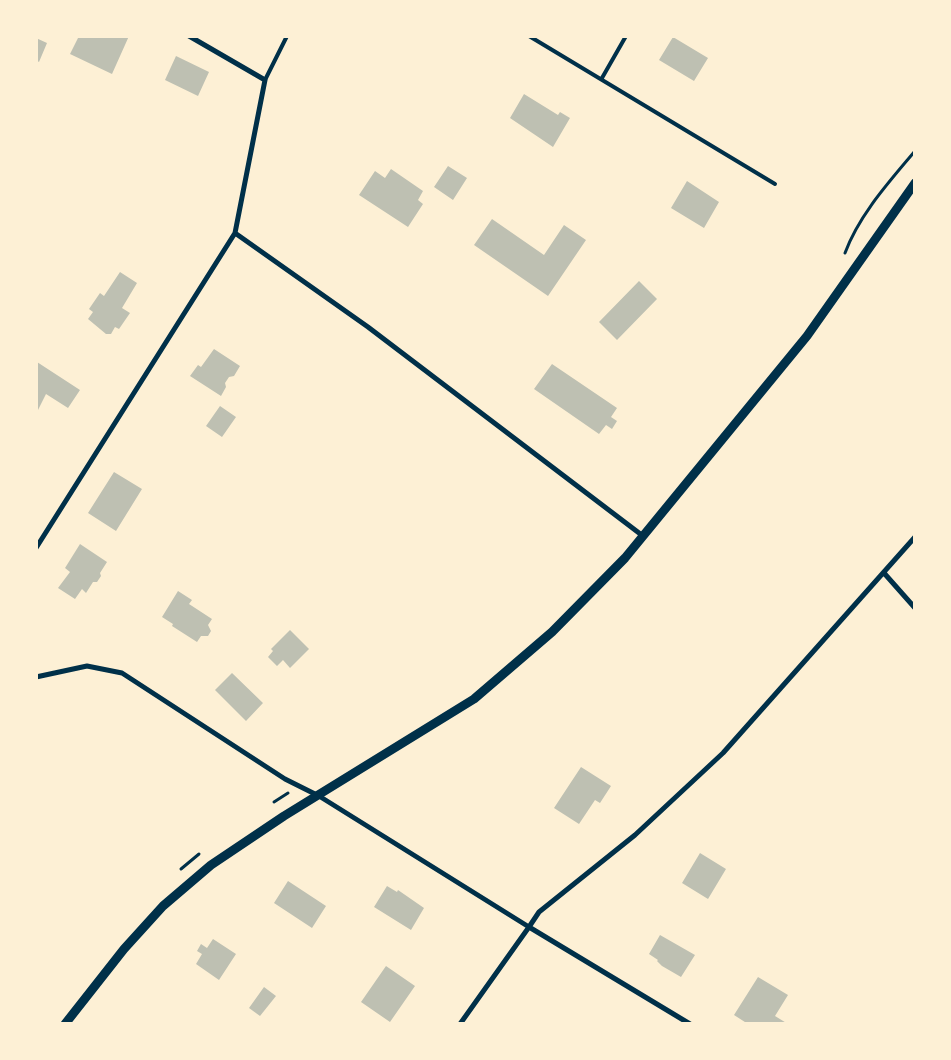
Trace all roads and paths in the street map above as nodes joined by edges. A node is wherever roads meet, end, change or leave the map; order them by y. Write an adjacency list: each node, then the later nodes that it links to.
1 (189, 36): 6 (street)
2 (287, 36): 6 (lane)
3 (529, 36): 5 (lane)
4 (626, 36): 5 (lane)
5 (602, 78): 9 (lane)
6 (265, 80): 10 (street)
7 (915, 151): 11 (path)
8 (915, 183): 12 (street)
9 (775, 184)
10 (235, 233): 12 (street); 14 (street)
11 (844, 259)
12 (643, 536): 19 (street)
13 (915, 537): 15 (street)
14 (36, 548)
15 (884, 573): 16 (street); 23 (street)
16 (915, 608)
17 (36, 677): 18 (street)
18 (298, 786): 19 (street); 20 (path)
19 (318, 796): 23 (street); 24 (street)
20 (266, 808)
21 (201, 852): 22 (path)
22 (180, 870)
23 (529, 927): 25 (street); 26 (street)
24 (65, 1024)
25 (460, 1024)
26 (690, 1024)

